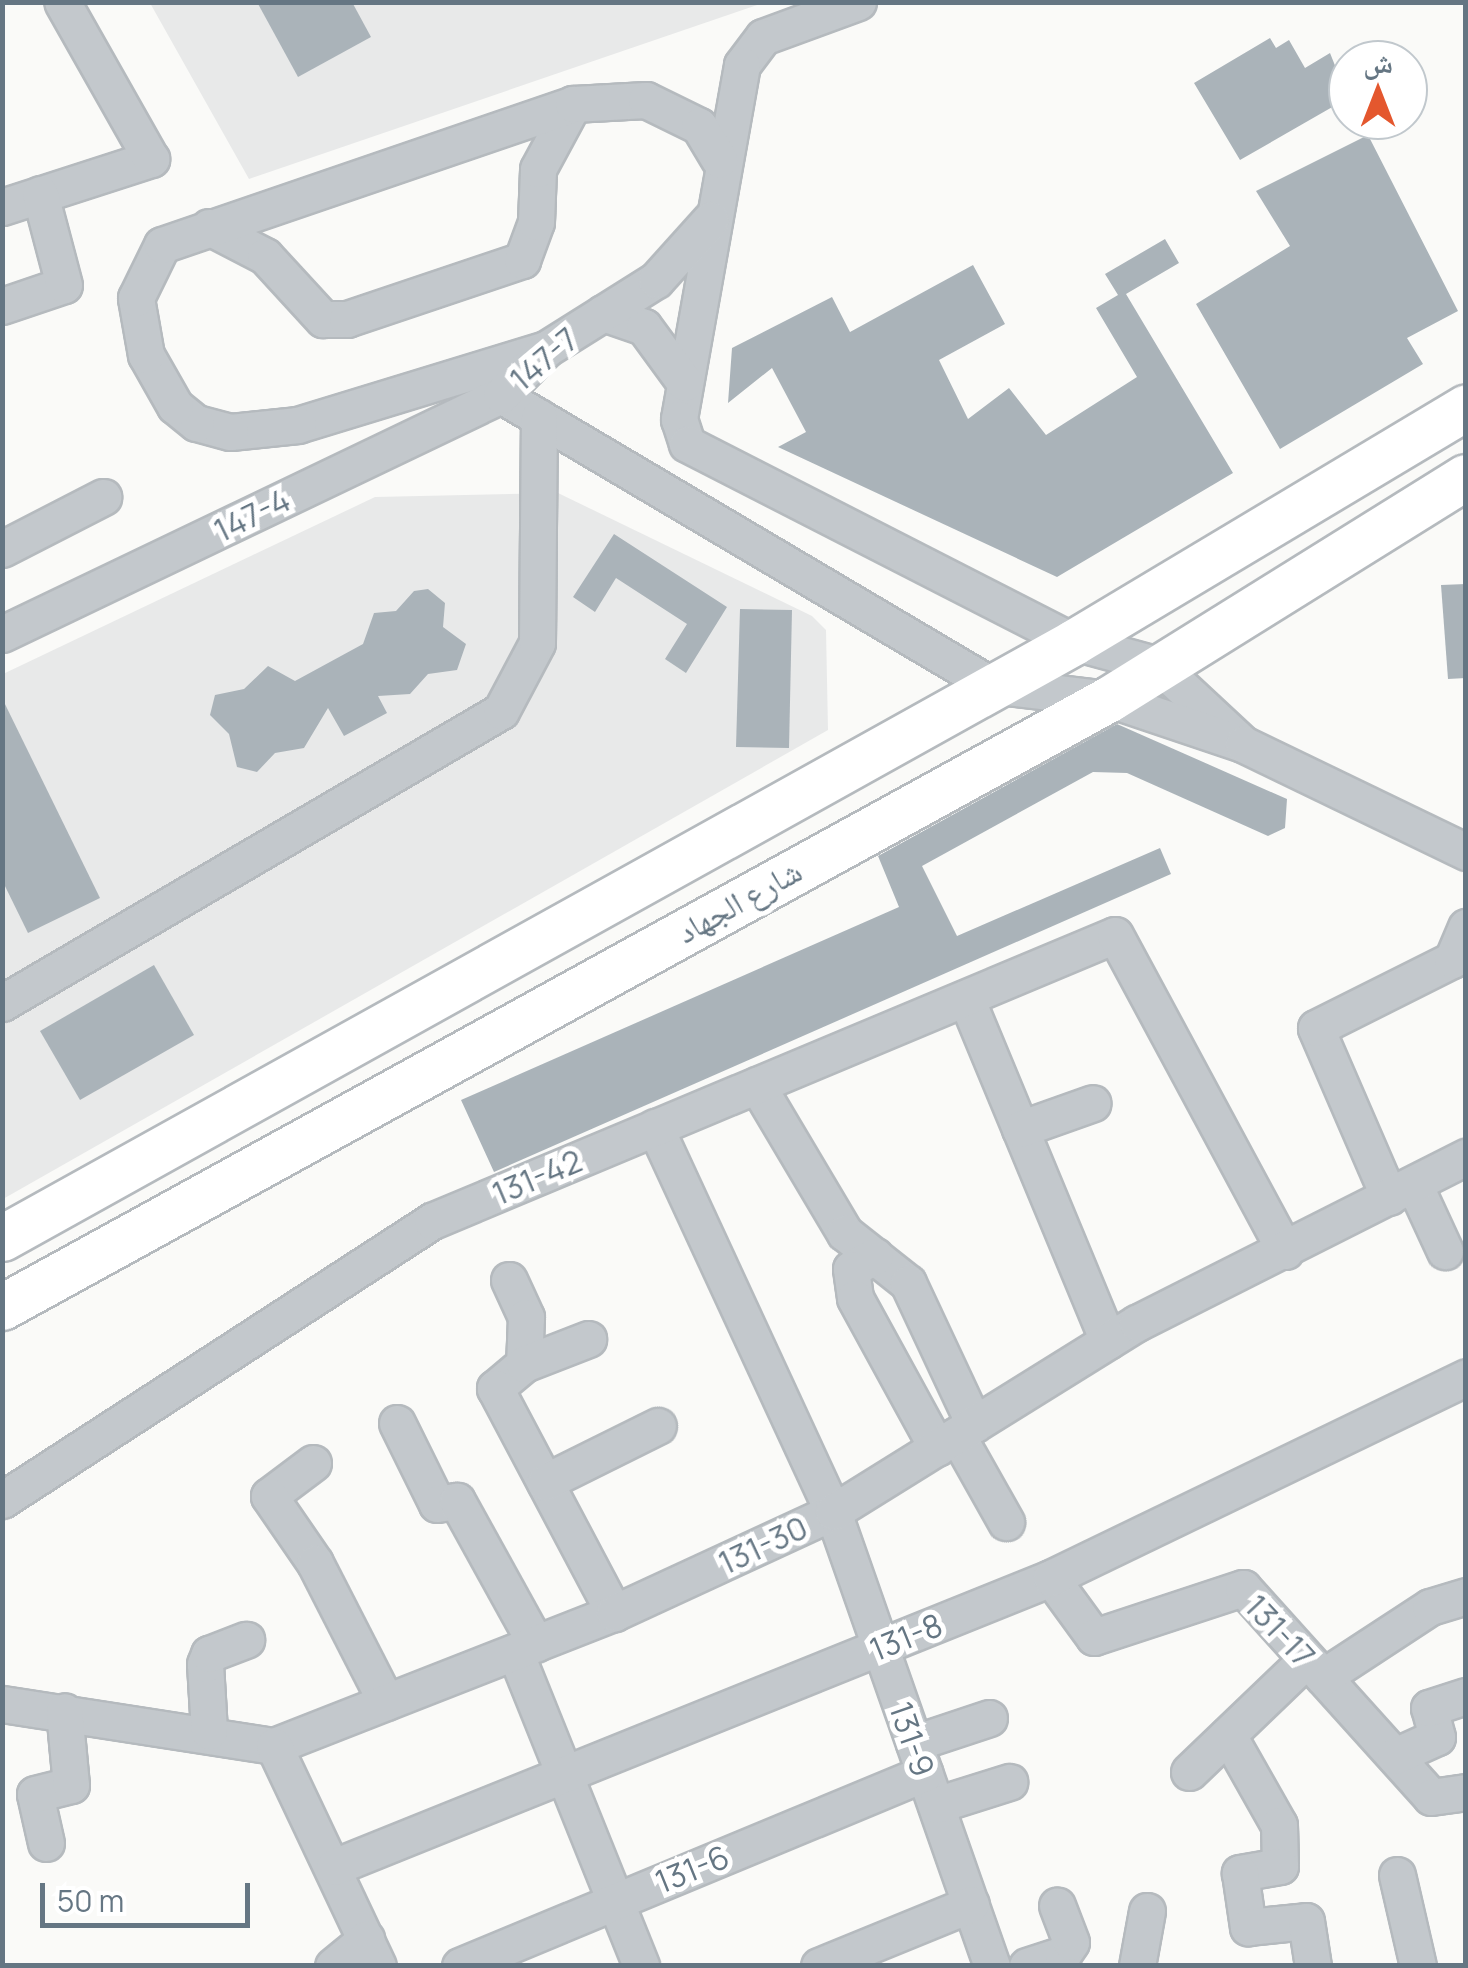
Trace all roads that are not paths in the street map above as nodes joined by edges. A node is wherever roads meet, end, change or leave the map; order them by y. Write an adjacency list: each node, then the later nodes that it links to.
1 (62, 2): 5 (street)
2 (858, 2): 4 (street)
3 (573, 104): 4 (street); 8 (street); 8 (street)
4 (719, 159): 7 (street)
5 (40, 194): 6 (street); 9 (street)
6 (2, 206)
7 (710, 220): 10 (street); 12 (street)
8 (210, 227): 11 (street)
9 (2, 306)
10 (603, 313): 11 (street, 147-7); 12 (street, 147-7)
11 (546, 349): 13 (street, 147-7)
12 (685, 383): 20 (street)
13 (501, 395): 15 (street, 147-7); 19 (street, 147-4)
14 (1466, 407): 20 (main road, شارع الجهاد)
15 (538, 417): 22 (street, 147-7); 28 (street)
16 (1466, 477): 21 (main road, شارع الجهاد)
17 (102, 497): 18 (street)
18 (2, 549)
19 (2, 634)
20 (1074, 642): 21 (street); 22 (main road, شارع الجهاد)
21 (1158, 665): 23 (main road, شارع الجهاد); 24 (street)
22 (991, 685): 23 (street); 35 (main road, شارع الجهاد)
23 (1109, 699): 24 (street); 40 (main road, شارع الجهاد)
24 (1242, 744): 25 (street)
25 (1466, 852)
26 (1466, 928): 34 (street)
27 (966, 998): 29 (street, 131-42); 32 (street); 36 (street, 131-42)
28 (2, 1003)
29 (757, 1085): 31 (street, 131-42); 38 (street)
30 (1093, 1102): 32 (street)
31 (655, 1128): 50 (street, 131-42); 51 (street, 131-9)
32 (1020, 1129): 42 (street)
33 (1466, 1157): 34 (street, 131-30)
34 (1402, 1190): 36 (street, 131-30); 37 (street)
35 (2, 1238)
36 (1284, 1251): 42 (street, 131-30)
37 (1445, 1251)
38 (874, 1256): 47 (street); 47 (street)
39 (510, 1280): 43 (street)
40 (2, 1307)
41 (588, 1339): 43 (street)
42 (1108, 1341): 47 (street, 131-30)
43 (524, 1364): 49 (street)
44 (1466, 1377): 53 (street, 131-8)
45 (398, 1424): 57 (street)
46 (658, 1426): 49 (street)
47 (956, 1436): 51 (street, 131-30); 52 (street)
48 (313, 1463): 61 (street)
49 (545, 1482): 55 (street)
50 (2, 1500)
51 (833, 1512): 55 (street, 131-30); 58 (street, 131-9)
52 (1006, 1522)
53 (1051, 1578): 58 (street, 131-8); 59 (street, 131-17)
54 (1466, 1596): 59 (street)
55 (614, 1613): 57 (street, 131-30)
56 (246, 1640): 65 (street)
57 (525, 1648): 61 (street, 131-30); 71 (street)
58 (880, 1648): 70 (street, 131-9); 71 (street, 131-8)
59 (1315, 1668): 66 (street); 68 (street, 131-17)
60 (1466, 1696): 68 (street)
61 (386, 1702): 67 (street, 131-30)
62 (2, 1704): 63 (street)
63 (64, 1712): 65 (street); 74 (street)
64 (988, 1718): 70 (street)
65 (210, 1731): 67 (street)
66 (1228, 1735): 69 (street); 89 (street)
67 (274, 1746): 75 (street)
68 (1395, 1756): 73 (street, 131-17)
69 (1190, 1772)
70 (925, 1774): 72 (street); 77 (street, 131-6); 78 (street, 131-9)
71 (564, 1775): 75 (street, 131-8); 77 (street)
72 (1009, 1782)
73 (1448, 1794)
74 (46, 1842)
75 (334, 1868): 81 (street)
76 (1397, 1876): 90 (street)
77 (616, 1901): 83 (street, 131-6); 84 (street)
78 (970, 1904): 85 (street); 86 (street, 131-9)
79 (1056, 1906): 87 (street)
80 (1147, 1912): 88 (street)
81 (372, 1952): 82 (street)
82 (332, 1966)
83 (460, 1966)
84 (641, 1966)
85 (819, 1966)
86 (992, 1966)
87 (1027, 1966)
88 (1137, 1966)
89 (1313, 1966)
90 (1418, 1966)

